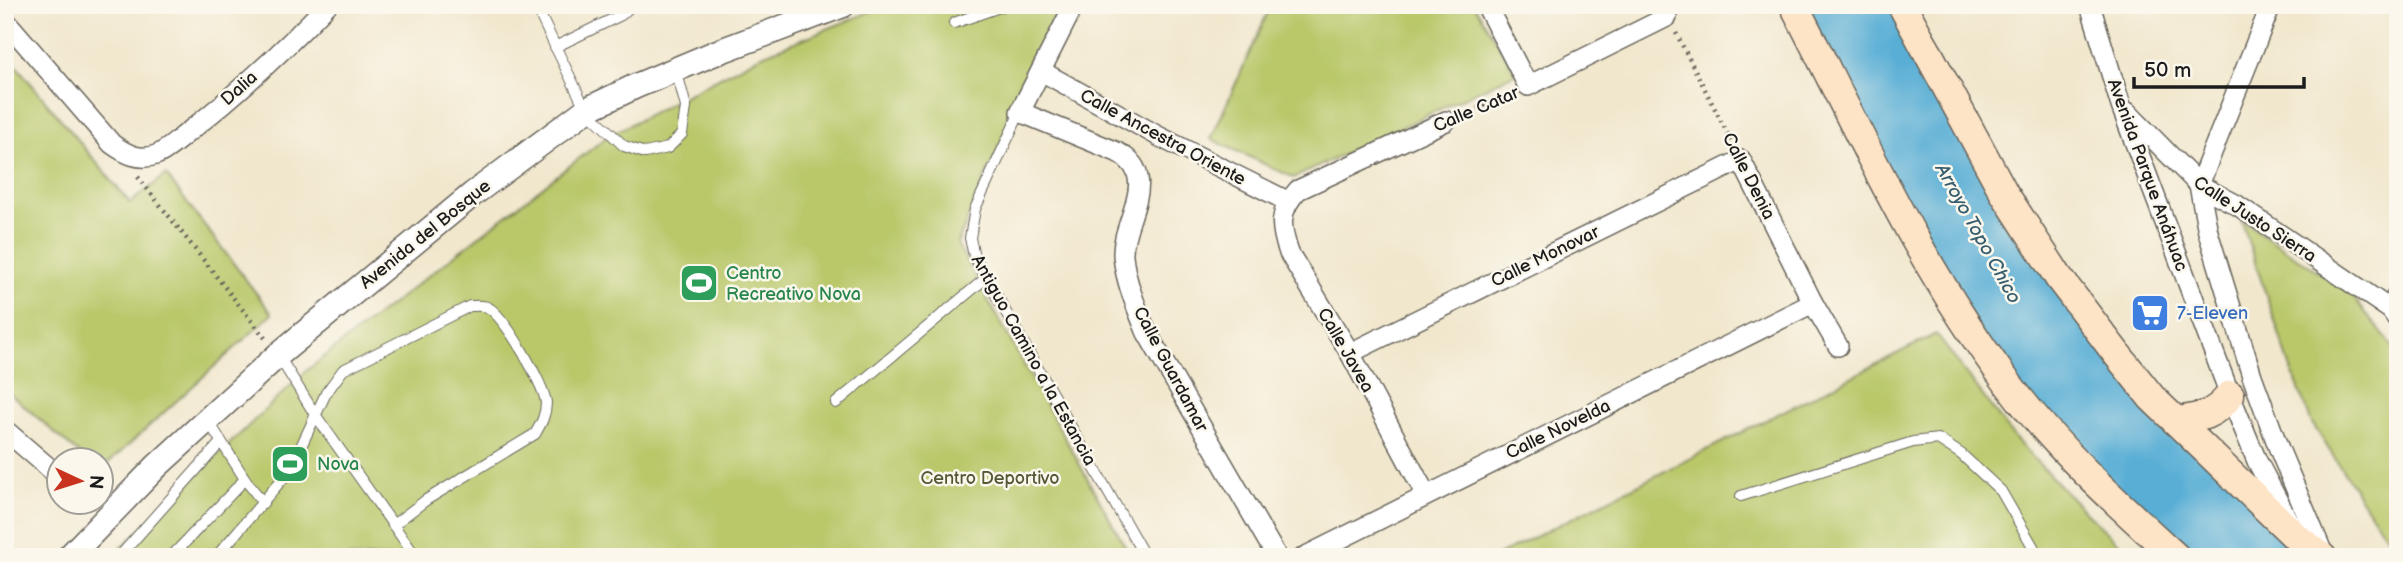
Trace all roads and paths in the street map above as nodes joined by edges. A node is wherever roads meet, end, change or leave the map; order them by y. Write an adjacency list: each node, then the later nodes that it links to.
1 (18, 5): 14 (street)
2 (327, 5): 25 (street, Dalia)
3 (541, 5): 16 (lane)
4 (632, 5): 16 (lane)
5 (843, 5): 17 (street, Avenida del Bosque)
6 (1005, 5): 15 (lane)
7 (1074, 5): 18 (street, Antiguo Camino a la Estancia)
8 (1486, 5): 19 (street)
9 (1794, 5): 58 (main road)
10 (1902, 5): 39 (main road)
11 (2090, 5): 20 (street, Avenida Parque Anáhuac)
12 (2271, 5): 27 (street)
13 (1664, 11): 19 (street, Calle Catar); 24 (path, Calle Denia)
14 (5, 18): 25 (street)
15 (954, 23)
16 (555, 47): 21 (lane)
17 (676, 69): 21 (street, Avenida del Bosque); 21 (lane)
18 (1041, 71): 22 (street, Antiguo Camino a la Estancia); 28 (street, Calle Ancestra Oriente)
19 (1528, 86): 23 (path, Calle Catar)
20 (2121, 106): 27 (street, Calle Justo Sierra); 35 (street, Avenida Parque Anáhuac)
21 (586, 110): 34 (street, Avenida del Bosque)
22 (1020, 112): 26 (street, Calle Ancestra Oriente); 29 (lane, Antiguo Camino a la Estancia)
23 (1446, 121): 28 (street, Calle Catar)
24 (1741, 160): 30 (street, Calle Denia); 33 (street, Calle Monovar)
25 (140, 167): 34 (path)
26 (1135, 167): 55 (street, Calle Guardamar)
27 (2199, 185): 31 (street, Calle Justo Sierra); 59 (street, Avenida Parque Anáhuac)
28 (1287, 201): 33 (street, Calle Javea)
29 (986, 278): 36 (lane); 54 (lane, Antiguo Camino a la Estancia)
30 (1813, 303): 32 (street, Calle Denia); 44 (street, Calle Novelda)
31 (2395, 308)
32 (1838, 346)
33 (1350, 353): 44 (street, Calle Javea)
34 (278, 355): 37 (lane); 38 (street, Avenida del Bosque)
35 (2230, 395): 39 (main road); 48 (street, Avenida Parque Anáhuac)
36 (836, 403)
37 (316, 416): 46 (lane); 47 (lane); 47 (lane)
38 (207, 419): 41 (lane); 49 (street, Avenida del Bosque)
39 (2176, 421): 48 (main road)
40 (5, 430): 42 (street)
41 (221, 442): 43 (lane); 50 (lane)
42 (46, 465)
43 (245, 479): 46 (lane); 51 (lane)
44 (1426, 495): 56 (street, Calle Novelda)
45 (1741, 496): 57 (lane)
46 (263, 503): 52 (lane)
47 (393, 525): 53 (lane)
48 (2297, 546): 59 (main road)
49 (69, 557)
50 (119, 557)
51 (171, 557)
52 (216, 557)
53 (416, 557)
54 (1145, 557)
55 (1277, 557)
56 (1304, 557)
57 (2039, 557)
58 (2176, 557)
59 (2323, 557)

